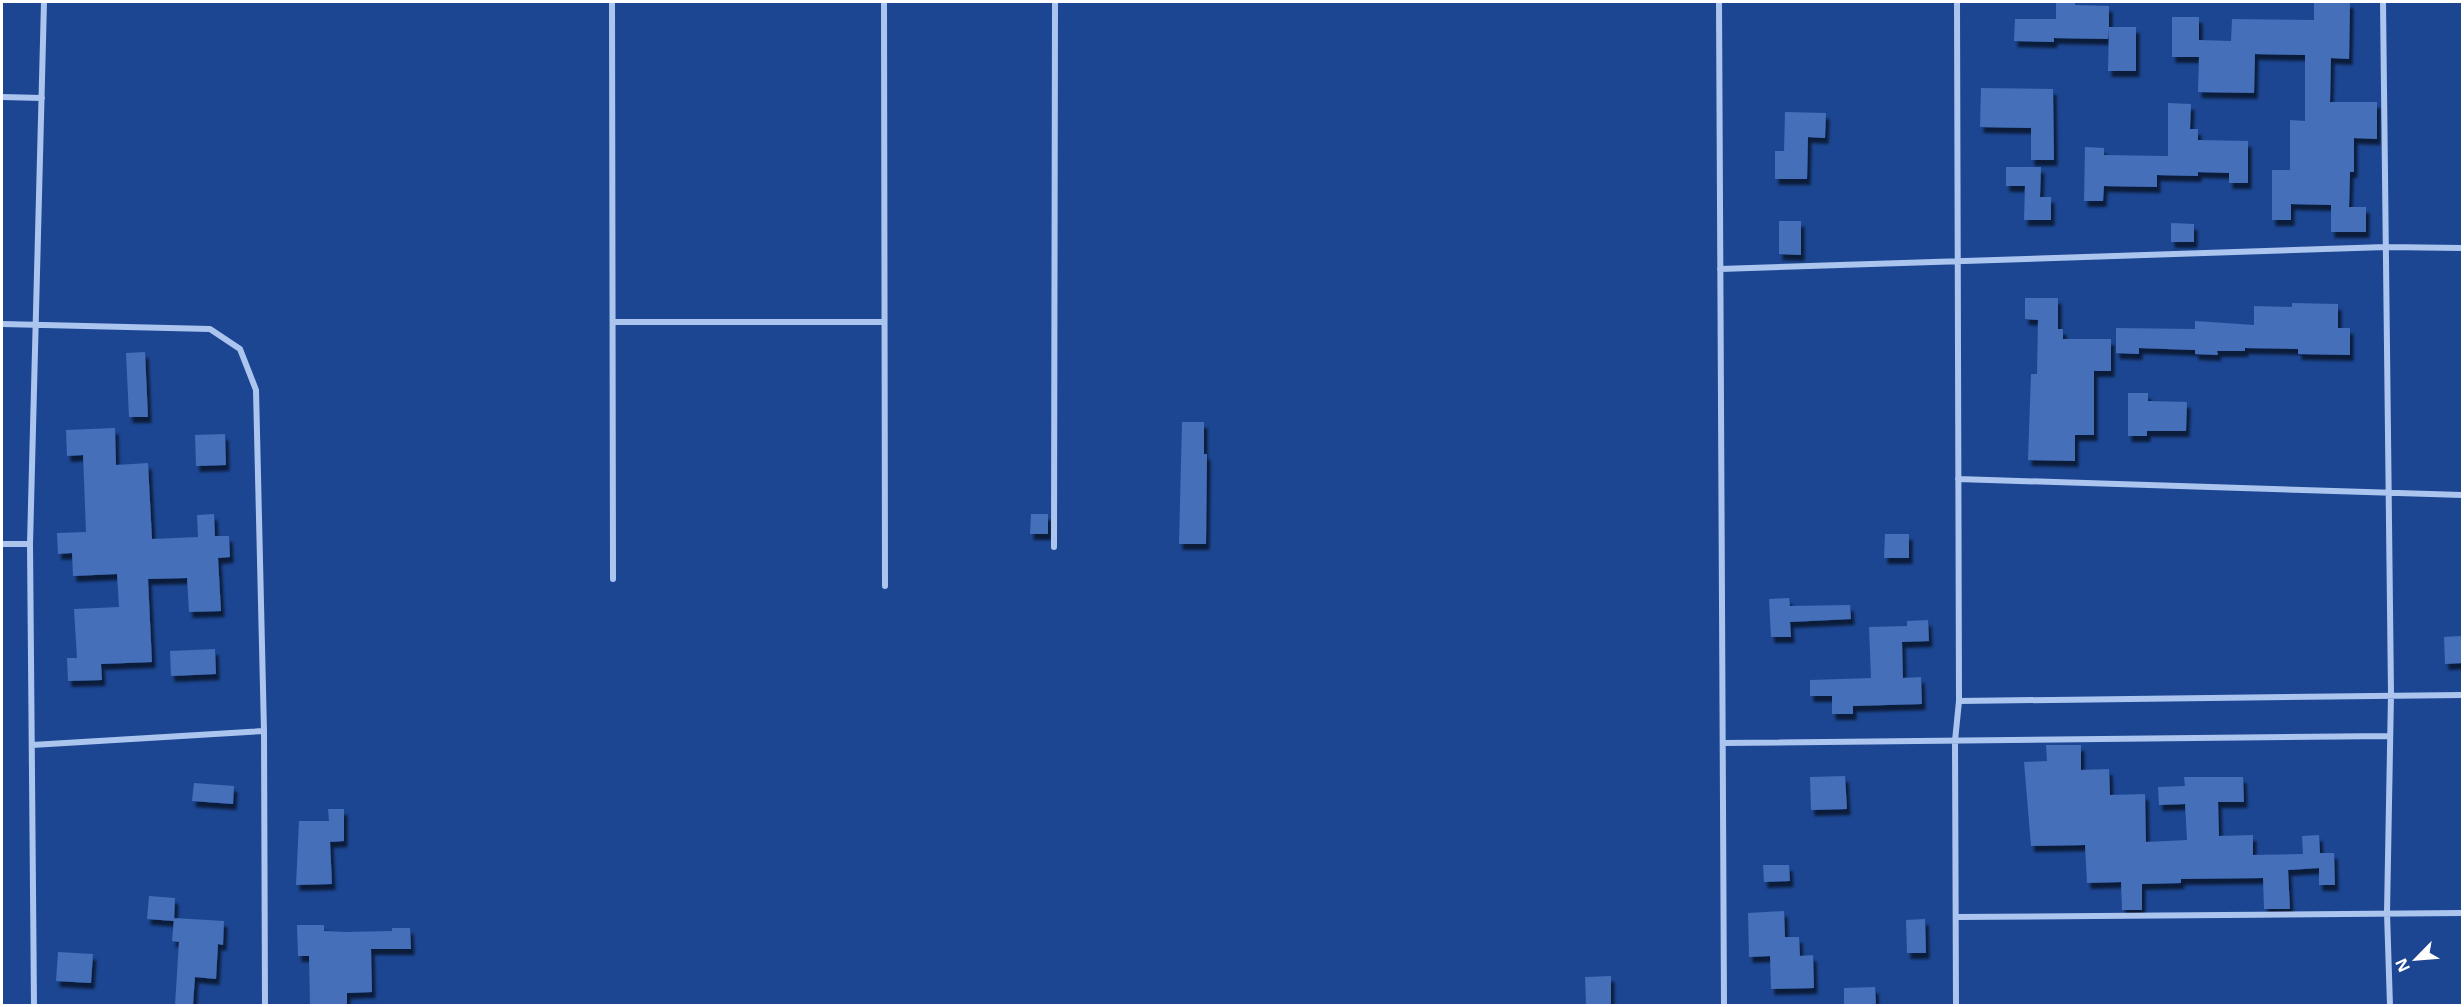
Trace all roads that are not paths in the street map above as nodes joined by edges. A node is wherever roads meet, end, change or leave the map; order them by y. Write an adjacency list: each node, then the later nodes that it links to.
1 (44, 2): 9 (street)
2 (612, 2): 14 (street)
3 (884, 2): 15 (street)
4 (1055, 2): 23 (street)
5 (1719, 2): 13 (street)
6 (1957, 2): 12 (street)
7 (2383, 2): 10 (street)
8 (2, 97): 9 (street)
9 (42, 98): 17 (street)
10 (2386, 247): 11 (street); 12 (street); 19 (street)
11 (2463, 248)
12 (1958, 261): 13 (street); 18 (street)
13 (1720, 269): 32 (street)
14 (613, 322): 15 (street); 24 (street)
15 (884, 322): 25 (street)
16 (2, 324): 17 (street)
17 (36, 324): 22 (street); 29 (street)
18 (1958, 479): 19 (street); 28 (street)
19 (2389, 493): 20 (street); 26 (street)
20 (2463, 495)
21 (2, 544): 22 (street)
22 (30, 544): 33 (street)
23 (1054, 547)
24 (613, 579)
25 (885, 586)
26 (2391, 694): 27 (street); 28 (street); 30 (street)
27 (2463, 695)
28 (1959, 701): 31 (street)
29 (264, 731): 33 (street); 38 (street)
30 (2390, 736): 31 (street); 34 (street)
31 (1955, 741): 32 (street); 36 (street)
32 (1723, 743): 39 (street)
33 (32, 745): 37 (street)
34 (2387, 913): 35 (street); 36 (street); 41 (street)
35 (2463, 913)
36 (1956, 917): 40 (street)
37 (34, 1005)
38 (265, 1005)
39 (1724, 1005)
40 (1956, 1005)
41 (2390, 1005)

